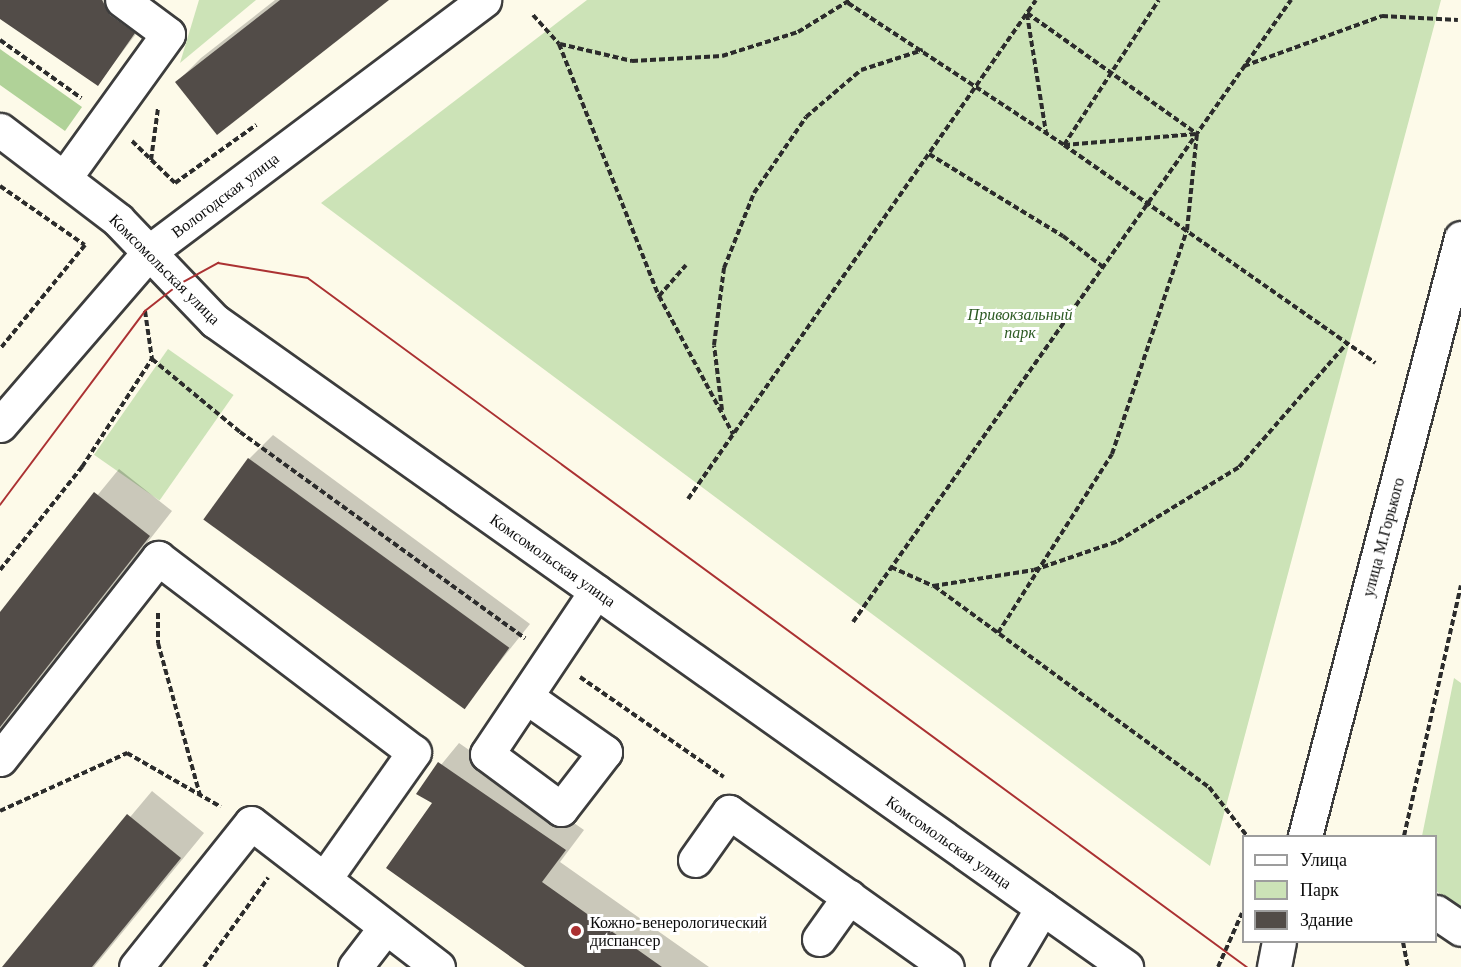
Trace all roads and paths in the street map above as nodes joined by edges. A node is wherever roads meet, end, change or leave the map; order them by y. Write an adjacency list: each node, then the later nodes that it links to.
1 (122, 0): 21 (street)
2 (484, 0): 27 (street, Вологодская улица)
3 (1036, 0): 7 (path)
4 (1159, 0): 13 (path)
5 (1291, 0): 12 (path)
6 (849, 1): 10 (path); 11 (path)
7 (1027, 13): 13 (path); 14 (path); 16 (path)
8 (533, 15): 10 (path)
9 (1458, 20): 12 (path)
10 (559, 44): 30 (path)
11 (923, 50): 14 (path); 36 (path)
12 (1244, 67): 17 (path)
13 (1110, 74): 17 (path); 18 (path)
14 (975, 87): 16 (path); 19 (path)
15 (0, 130): 21 (street, Комсомольская улица)
16 (1046, 133): 18 (path)
17 (1197, 134): 18 (path); 24 (path); 25 (path)
18 (1064, 145): 24 (path)
19 (929, 154): 29 (path); 38 (path)
20 (151, 160): 22 (path)
21 (65, 177): 27 (street, Комсомольская улица)
22 (175, 183)
23 (0, 186): 33 (path)
24 (1148, 202): 25 (path); 29 (path)
25 (1187, 230): 32 (path); 43 (path)
26 (1461, 238): 57 (street, улица М.Горького)
27 (150, 251): 37 (street, Вологодская улица); 46 (street, Комсомольская улица)
28 (686, 265): 30 (path)
29 (1103, 267): 41 (path)
30 (659, 296): 36 (path)
31 (145, 310): 34 (path)
32 (1347, 343): 35 (path); 43 (path)
33 (0, 349)
34 (152, 359): 42 (path); 49 (path)
35 (1375, 363)
36 (722, 414): 38 (path)
37 (0, 425)
38 (733, 434): 39 (path)
39 (688, 499)
40 (158, 558): 51 (street); 53 (path); 61 (street)
41 (891, 567): 45 (path); 47 (path)
42 (0, 570)
43 (1034, 570): 45 (path); 48 (path)
44 (1461, 585): 58 (path)
45 (933, 586): 48 (path)
46 (596, 591): 49 (street); 63 (street, Комсомольская улица)
47 (853, 622)
48 (998, 633): 56 (path)
49 (554, 659): 50 (street); 52 (path)
50 (528, 698)
51 (0, 759)
52 (727, 780)
53 (200, 795): 54 (path); 55 (path)
54 (0, 811)
55 (251, 824): 59 (street); 71 (street)
56 (1245, 835)
57 (1306, 835)
58 (1404, 835)
59 (288, 851): 61 (street); 72 (path)
60 (695, 860): 62 (street)
61 (325, 878): 66 (street)
62 (849, 897): 68 (street); 75 (street)
63 (1042, 908): 76 (street); 77 (street, Комсомольская улица)
64 (1242, 913): 78 (path)
65 (1437, 913): 67 (street)
66 (385, 928): 73 (street); 74 (street)
67 (1461, 929)
68 (819, 939)
69 (1279, 943): 79 (street)
70 (1403, 943): 80 (path)
71 (136, 967)
72 (204, 967)
73 (355, 967)
74 (438, 967)
75 (947, 967)
76 (1007, 967)
77 (1126, 967)
78 (1218, 967)
79 (1274, 967)
80 (1408, 967)

